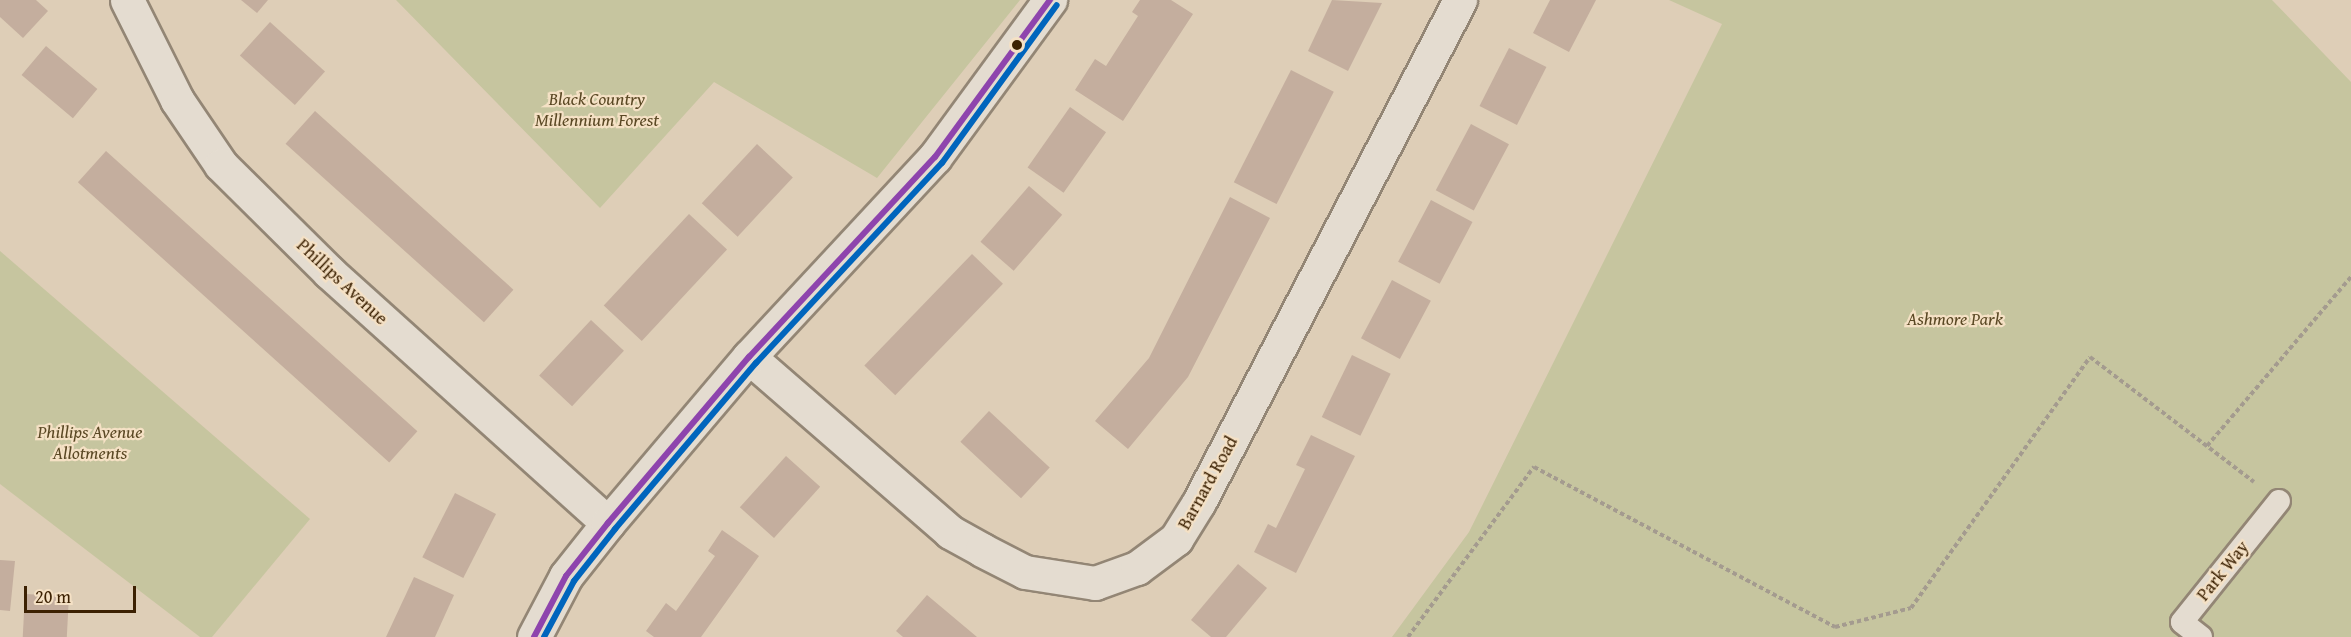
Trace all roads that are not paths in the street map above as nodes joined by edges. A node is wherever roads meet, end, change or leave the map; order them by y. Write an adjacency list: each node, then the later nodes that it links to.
1 (127, 0): 6 (street, Phillips Avenue)
2 (1050, 0): 4 (street)
3 (1460, 0): 4 (street, Barnard Road)
4 (749, 357): 6 (street)
5 (2279, 501): 8 (lane, Park Way)
6 (608, 523): 7 (street)
7 (534, 637)
8 (2201, 637)

